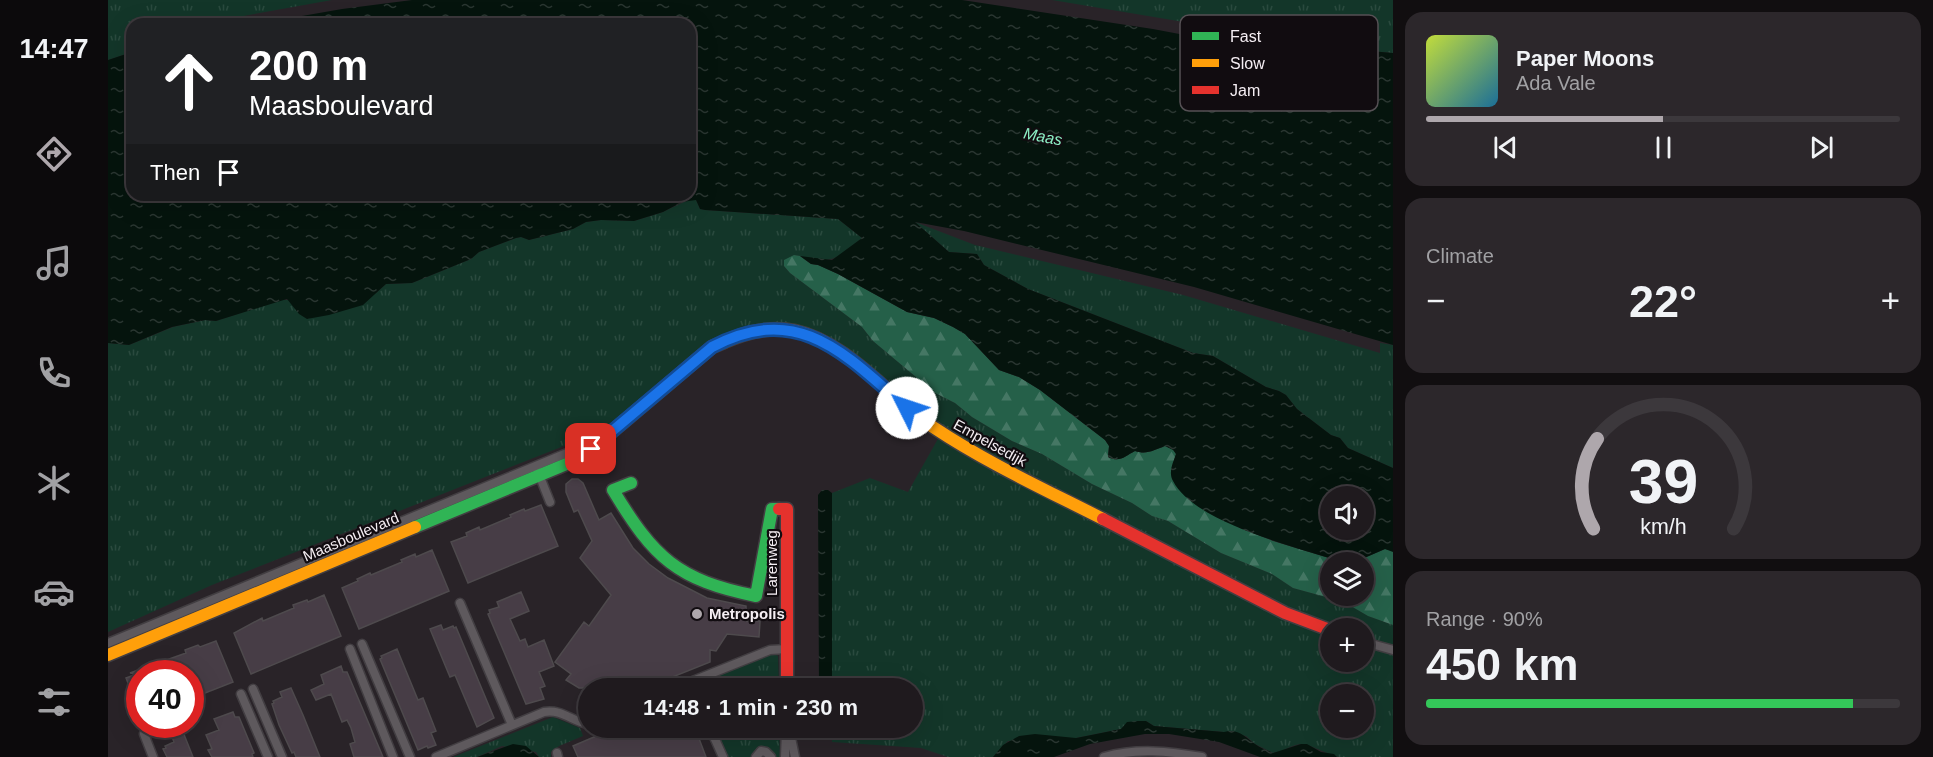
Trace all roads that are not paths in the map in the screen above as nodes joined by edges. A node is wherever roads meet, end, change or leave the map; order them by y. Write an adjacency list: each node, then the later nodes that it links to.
1 (626, 418): 2 (street, Maasboulevard); 6 (street, Empelsedijk)
2 (537, 471): 4 (street); 7 (street, Maasboulevard); 13 (street, Maasboulevard)
3 (631, 483): 11 (street, Larenweg)
4 (550, 502)
5 (460, 603): 19 (street)
6 (1320, 626)
7 (108, 643)
8 (362, 644): 28 (street)
9 (1374, 645): 12 (street)
10 (350, 649): 27 (street)
11 (787, 649): 14 (street); 15 (street, Larenweg)
12 (1393, 650)
13 (108, 655)
14 (707, 678)
15 (787, 678)
16 (253, 689): 26 (street)
17 (242, 694): 25 (street)
18 (578, 720): 19 (street)
19 (512, 725): 29 (street)
20 (146, 738): 24 (street)
21 (714, 738): 30 (street)
22 (786, 738): 33 (street)
23 (790, 738): 34 (street)
24 (153, 757)
25 (268, 757)
26 (282, 757)
27 (393, 757)
28 (410, 757)
29 (436, 757)
30 (723, 757)
31 (756, 757): 32 (street)
32 (771, 757)
33 (785, 757)
34 (795, 757)
35 (1104, 757): 36 (street)
36 (1202, 757)

